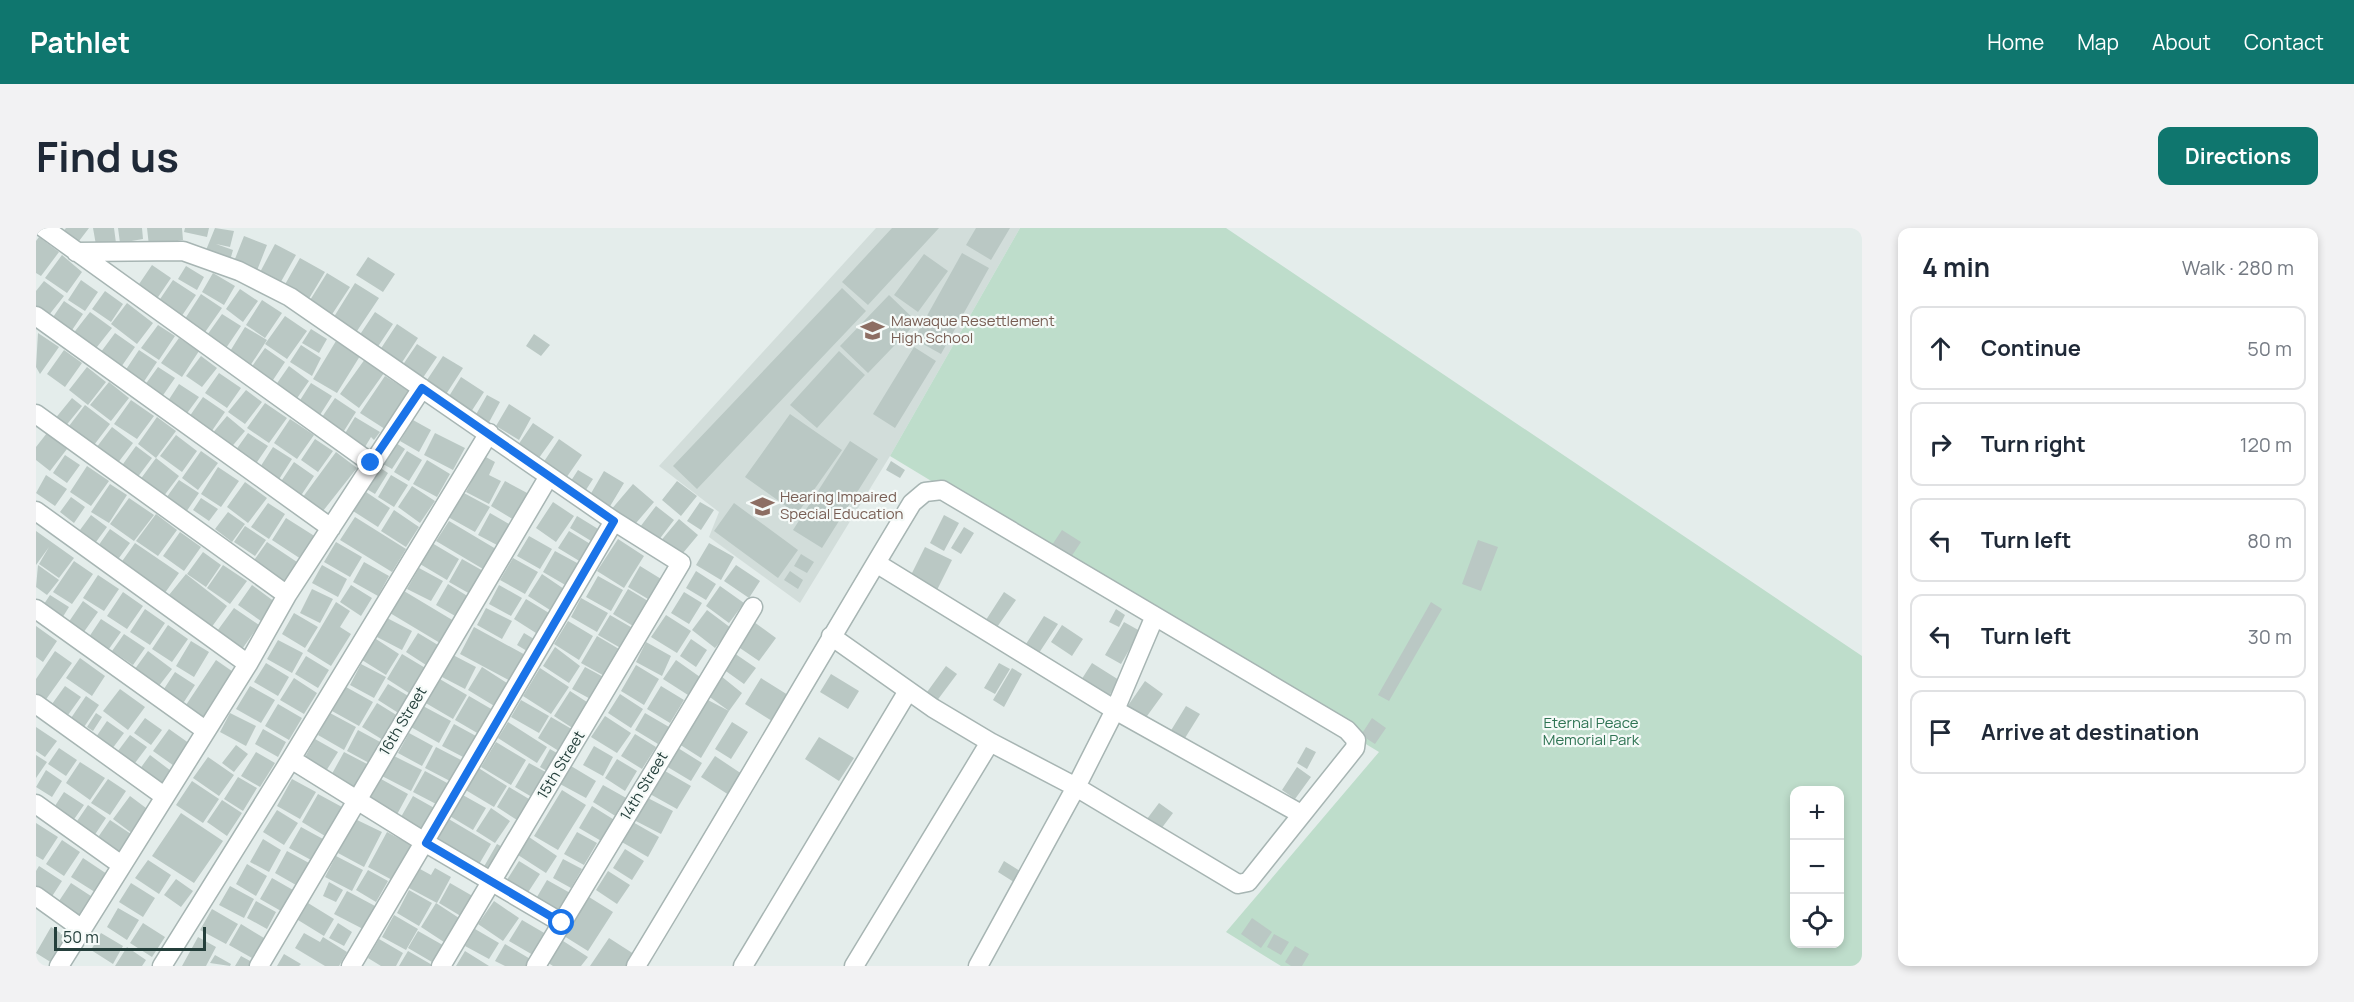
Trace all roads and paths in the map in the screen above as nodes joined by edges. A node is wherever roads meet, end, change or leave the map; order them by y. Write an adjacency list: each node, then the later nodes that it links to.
1 (44, 228): 2 (street)
2 (76, 252): 4 (street); 7 (street)
3 (36, 316): 11 (street)
4 (422, 388): 6 (street); 7 (street)
5 (36, 414): 13 (street)
6 (489, 433): 8 (street); 24 (street)
7 (371, 463): 11 (street)
8 (549, 476): 10 (street); 27 (street, 16th Street)
9 (36, 512): 18 (street)
10 (614, 521): 30 (street); 32 (street, 15th Street)
11 (331, 528): 13 (street)
12 (876, 563): 16 (street); 17 (street); 21 (street)
13 (287, 595): 18 (street)
14 (753, 607): 34 (street, 14th Street)
15 (36, 609): 22 (street)
16 (1154, 618): 21 (street); 29 (street)
17 (831, 636): 19 (street); 42 (street)
18 (248, 664): 22 (street)
19 (908, 691): 23 (street); 43 (street)
20 (36, 704): 26 (street)
21 (1114, 710): 25 (street); 29 (street)
22 (205, 730): 26 (street)
23 (990, 742): 25 (street); 44 (street)
24 (291, 759): 27 (street); 37 (street)
25 (1076, 787): 29 (street); 45 (street)
26 (164, 796): 31 (street)
27 (357, 800): 30 (street); 38 (street, 16th Street)
28 (36, 804): 31 (street)
29 (1301, 814)
30 (426, 843): 32 (street); 39 (street)
31 (120, 864): 35 (street)
32 (491, 882): 34 (street); 40 (street, 15th Street)
33 (36, 896): 35 (street)
34 (562, 923): 41 (street, 14th Street)
35 (82, 929): 36 (street)
36 (59, 966)
37 (162, 966)
38 (259, 966)
39 (351, 966)
40 (441, 966)
41 (536, 966)
42 (636, 966)
43 (743, 966)
44 (854, 966)
45 (978, 966)

